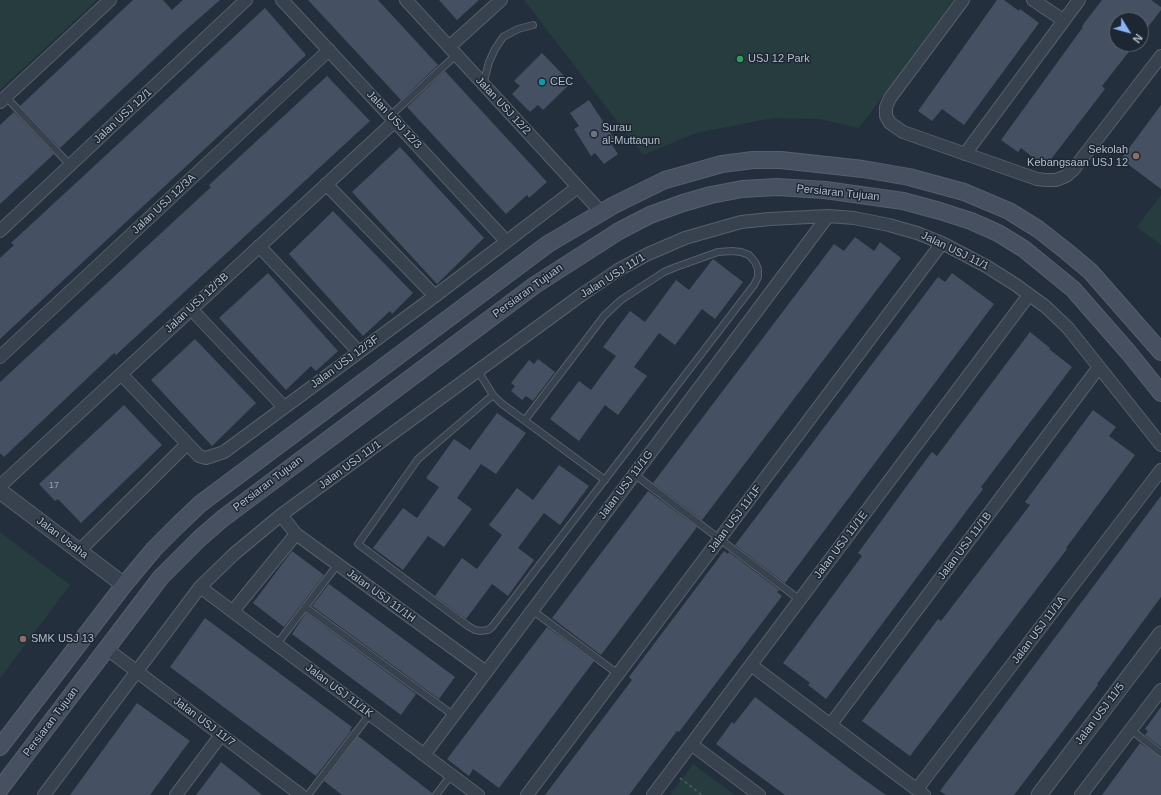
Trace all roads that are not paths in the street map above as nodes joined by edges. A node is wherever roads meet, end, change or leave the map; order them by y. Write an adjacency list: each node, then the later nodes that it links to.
1 (110, 0): 15 (street)
2 (246, 0): 18 (street, Jalan USJ 12/1)
3 (282, 0): 11 (street, Jalan USJ 12/3)
4 (406, 0): 12 (street, Jalan USJ 12/2)
5 (501, 0): 12 (street)
6 (963, 0): 17 (street)
7 (1033, 0): 9 (street)
8 (1079, 0): 9 (street)
9 (1063, 20): 17 (street)
10 (533, 25): 14 (lane)
11 (329, 50): 16 (street, Jalan USJ 12/3); 34 (street, Jalan USJ 12/3A)
12 (452, 51): 14 (street, Jalan USJ 12/2); 16 (lane)
13 (1161, 56): 17 (street)
14 (484, 85): 21 (street, Jalan USJ 12/2)
15 (3, 100): 18 (lane)
16 (392, 118): 20 (street, Jalan USJ 12/3B); 26 (street, Jalan USJ 12/3)
17 (965, 154)
18 (70, 165): 25 (street, Jalan USJ 12/1)
19 (909, 177): 22 (main road); 23 (main road); 33 (main road)
20 (326, 184): 28 (street, Jalan USJ 12/3B); 30 (street)
21 (578, 187): 23 (street, Jalan USJ 12/2); 26 (street, Jalan USJ 12/3F)
22 (903, 202): 38 (main road, Persiaran Tujuan); 62 (main road, Persiaran Tujuan)
23 (601, 212): 54 (main road)
24 (828, 216): 27 (street, Jalan USJ 11/1); 36 (street, Jalan USJ 11/1); 45 (street, Jalan USJ 11/1G)
25 (0, 231)
26 (506, 241): 30 (street, Jalan USJ 12/3F)
27 (942, 243): 29 (street, Jalan USJ 11/1); 51 (street, Jalan USJ 11/1F)
28 (259, 246): 31 (street, Jalan USJ 12/3B); 32 (street)
29 (1029, 295): 35 (street, Jalan USJ 11/1); 56 (street, Jalan USJ 11/1E)
30 (435, 296): 32 (street, Jalan USJ 12/3F)
31 (191, 309): 37 (street, Jalan USJ 12/3B); 40 (street)
32 (358, 352): 40 (street, Jalan USJ 12/3F)
33 (1161, 352)
34 (0, 357)
35 (1099, 367): 43 (street, Jalan USJ 11/1); 70 (street, Jalan USJ 11/1B)
36 (478, 371): 39 (lane); 49 (street, Jalan USJ 11/1)
37 (121, 374): 42 (street, Jalan USJ 12/3F); 47 (street, Jalan USJ 12/3B)
38 (1161, 393)
39 (493, 395): 41 (lane); 46 (lane)
40 (284, 407): 42 (street, Jalan USJ 12/3F)
41 (525, 420): 46 (lane); 46 (lane)
42 (187, 444): 52 (street)
43 (1161, 445)
44 (1161, 470): 79 (street, Jalan USJ 11/1A)
45 (634, 474): 51 (lane); 58 (street, Jalan USJ 11/1G)
46 (605, 480)
47 (0, 486)
48 (0, 491): 52 (street, Jalan Usaha)
49 (281, 515): 50 (street, Jalan USJ 11/1H); 55 (street, Jalan USJ 11/1)
50 (296, 534): 53 (street, Jalan USJ 11/1H); 59 (street)
51 (720, 539): 56 (lane); 66 (street, Jalan USJ 11/1F)
52 (79, 550): 54 (street, Jalan Usaha)
53 (338, 564): 57 (lane); 65 (street, Jalan USJ 11/1H)
54 (124, 585): 74 (main road)
55 (200, 587): 59 (street, Jalan USJ 11/1K); 64 (street, Jalan USJ 11/1)
56 (800, 600): 63 (street, Jalan USJ 11/1E)
57 (306, 606): 61 (lane); 69 (lane)
58 (532, 610): 65 (street, Jalan USJ 11/1G); 66 (lane)
59 (233, 611): 61 (street, Jalan USJ 11/1K)
60 (1161, 634): 89 (street, Jalan USJ 11/5)
61 (277, 644): 68 (street, Jalan USJ 11/1K)
62 (107, 649): 64 (street, Jalan USJ 11/7); 78 (main road, Persiaran Tujuan)
63 (751, 665): 70 (street); 73 (street, Jalan USJ 11/1E)
64 (137, 672): 72 (street, Jalan USJ 11/7); 80 (street, Jalan USJ 11/1)
65 (486, 672): 69 (street, Jalan USJ 11/1G)
66 (618, 674): 86 (street, Jalan USJ 11/1F)
67 (1161, 690): 71 (street)
68 (370, 714): 76 (street, Jalan USJ 11/1K); 83 (lane)
69 (453, 715): 76 (street, Jalan USJ 11/1G)
70 (830, 724): 79 (street)
71 (1131, 730): 75 (lane); 90 (street)
72 (221, 735): 81 (street); 82 (street, Jalan USJ 11/7)
73 (691, 744): 87 (street, Jalan USJ 11/1E); 88 (street)
74 (0, 747)
75 (1161, 752)
76 (424, 754): 77 (street, Jalan USJ 11/1K)
77 (451, 775): 84 (lane); 85 (street, Jalan USJ 11/1K)
78 (0, 789)
79 (921, 792)
80 (44, 795)
81 (176, 795)
82 (301, 795)
83 (308, 795)
84 (436, 795)
85 (478, 795)
86 (527, 795)
87 (653, 795)
88 (758, 795)
89 (1039, 795)
90 (1081, 795)

